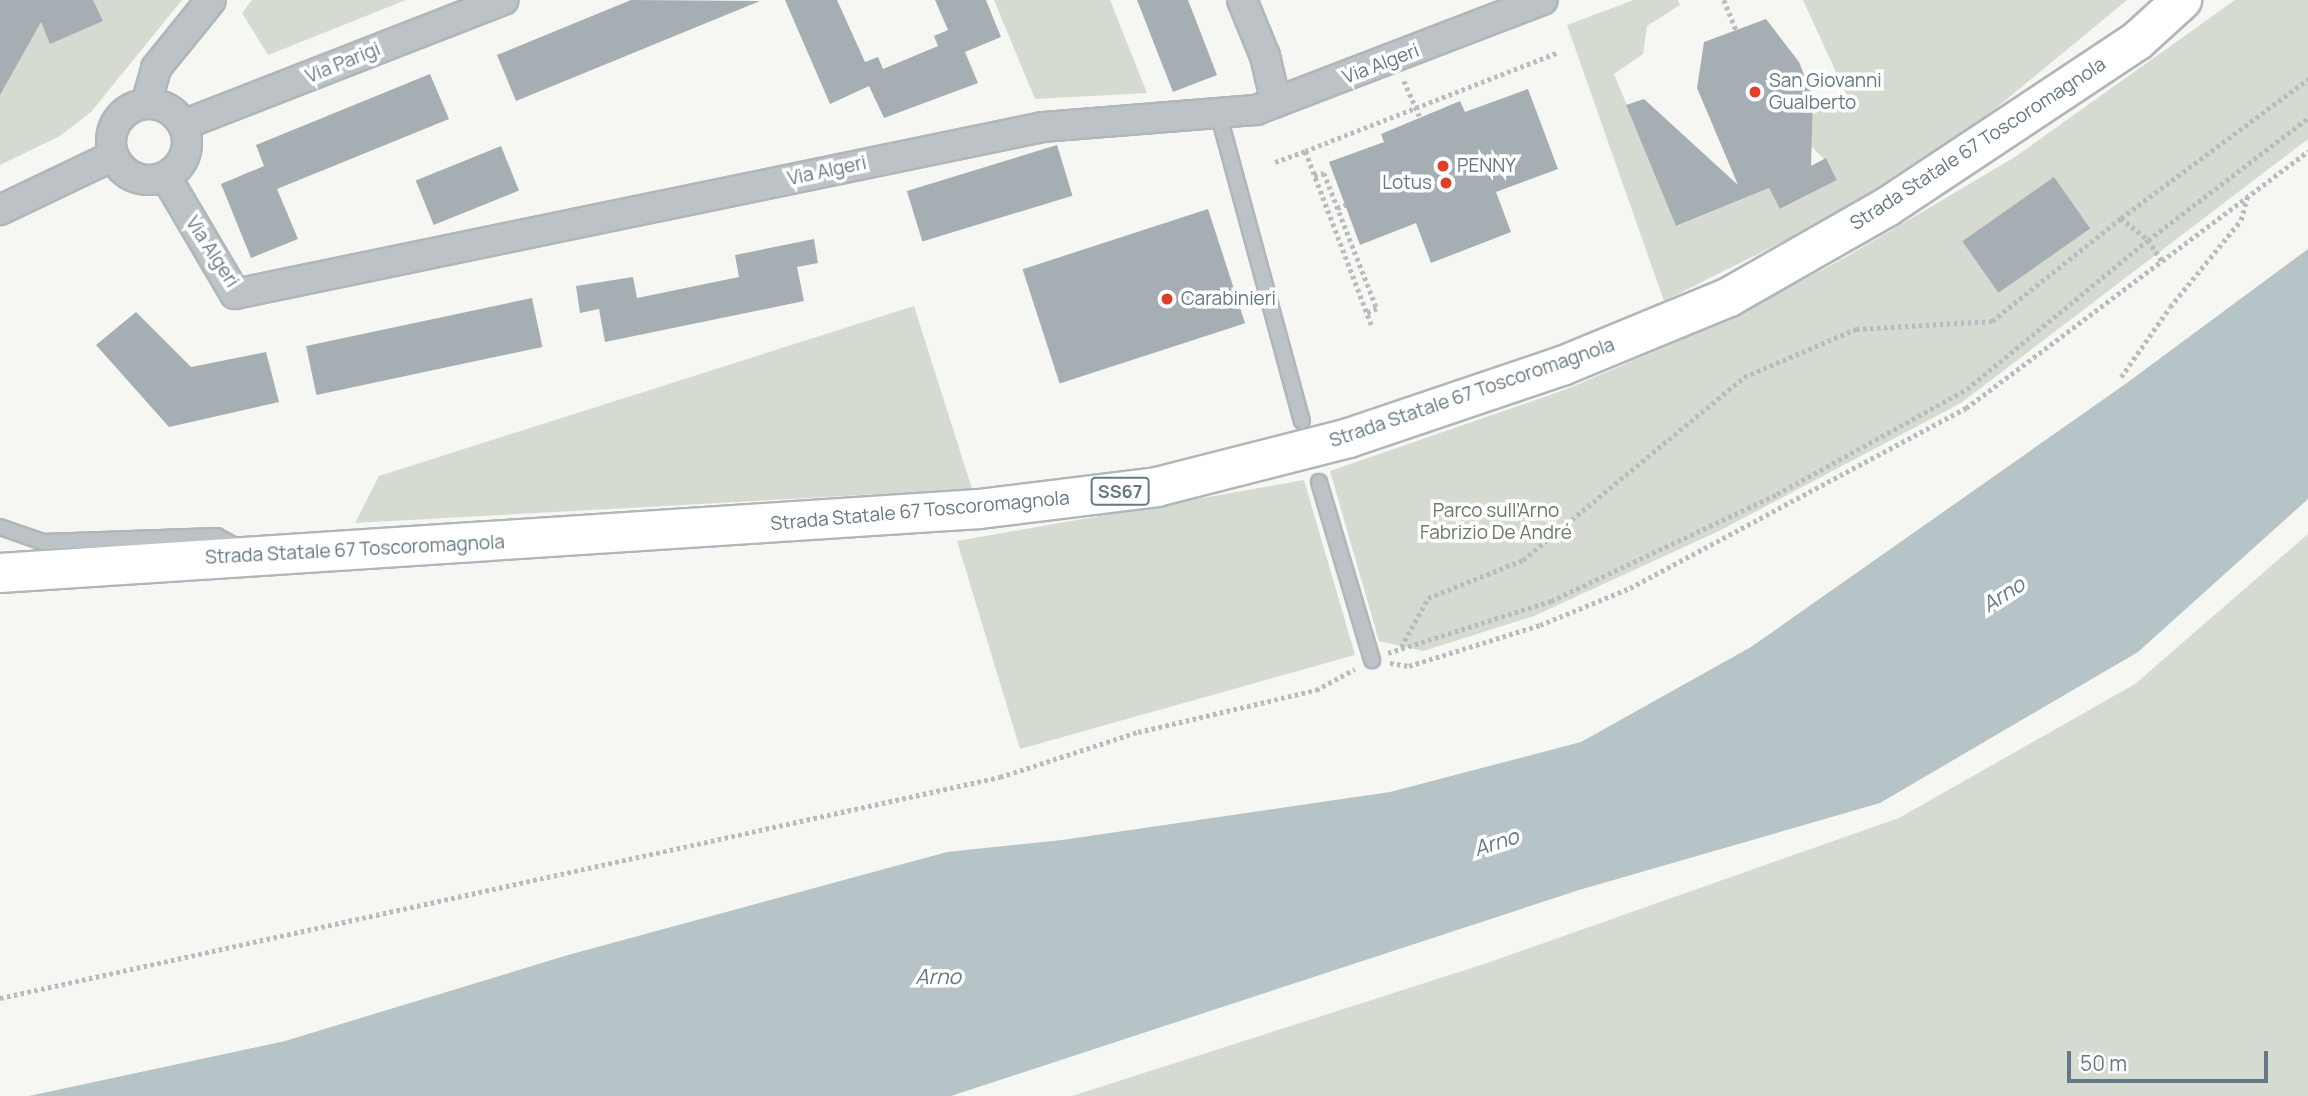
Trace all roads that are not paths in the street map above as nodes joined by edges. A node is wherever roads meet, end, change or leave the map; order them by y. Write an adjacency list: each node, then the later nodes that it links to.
1 (211, 0): 8 (street)
2 (503, 0): 11 (street, Via Parigi)
3 (1242, 0): 9 (street)
4 (1543, 0): 9 (street, Via Algeri)
5 (2182, 0): 7 (main road, Strada Statale 67 Toscoromagnola / SS67)
6 (2206, 0): 7 (main road)
7 (2137, 41): 18 (main road, Strada Statale 67 Toscoromagnola / SS67)
8 (146, 104): 11 (street); 12 (street)
9 (1266, 107): 10 (street, Via Algeri)
10 (1219, 116): 13 (street, Via Algeri); 15 (lane)
11 (183, 125): 13 (street)
12 (113, 156): 13 (street); 14 (street)
13 (166, 177)
14 (0, 210)
15 (1302, 421)
16 (1319, 482): 20 (lane)
17 (0, 527): 18 (lane)
18 (254, 555): 19 (main road, Strada Statale 67 Toscoromagnola / SS67)
19 (0, 573)
20 (1372, 660)

